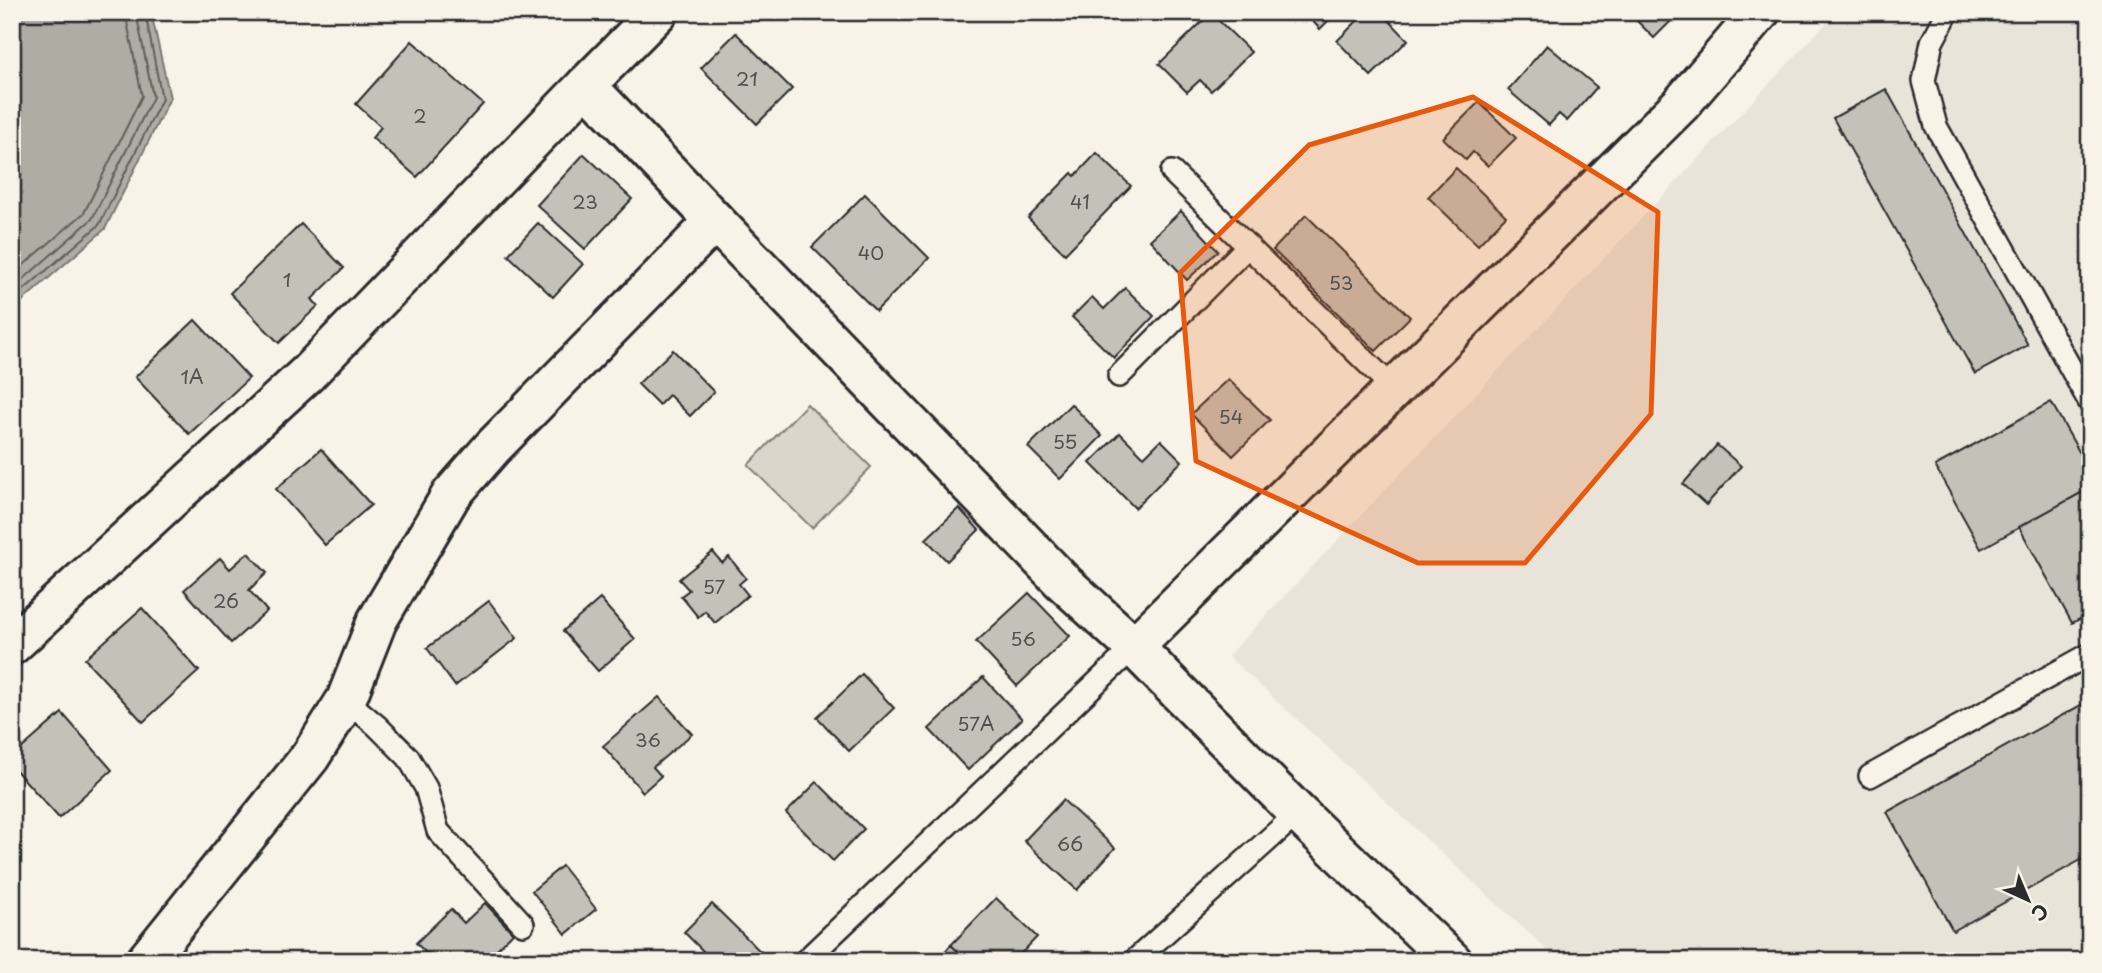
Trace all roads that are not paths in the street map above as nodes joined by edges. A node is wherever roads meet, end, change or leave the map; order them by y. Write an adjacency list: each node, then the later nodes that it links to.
1 (658, 12): 4 (street)
2 (1948, 12): 10 (lane)
3 (1752, 15): 9 (street)
4 (586, 85): 6 (street); 11 (street)
5 (1172, 172): 7 (lane)
6 (715, 222): 12 (street); 14 (street)
7 (1248, 246): 8 (lane); 9 (lane)
8 (1119, 376)
9 (1395, 390): 12 (street)
10 (2090, 403)
11 (12, 645)
12 (1134, 647): 16 (street); 19 (lane)
13 (2090, 654): 15 (lane)
14 (345, 700): 17 (lane); 18 (street)
15 (1870, 776)
16 (1298, 813): 20 (lane); 21 (street)
17 (523, 924)
18 (146, 961)
19 (805, 961)
20 (1134, 961)
21 (1452, 961)

